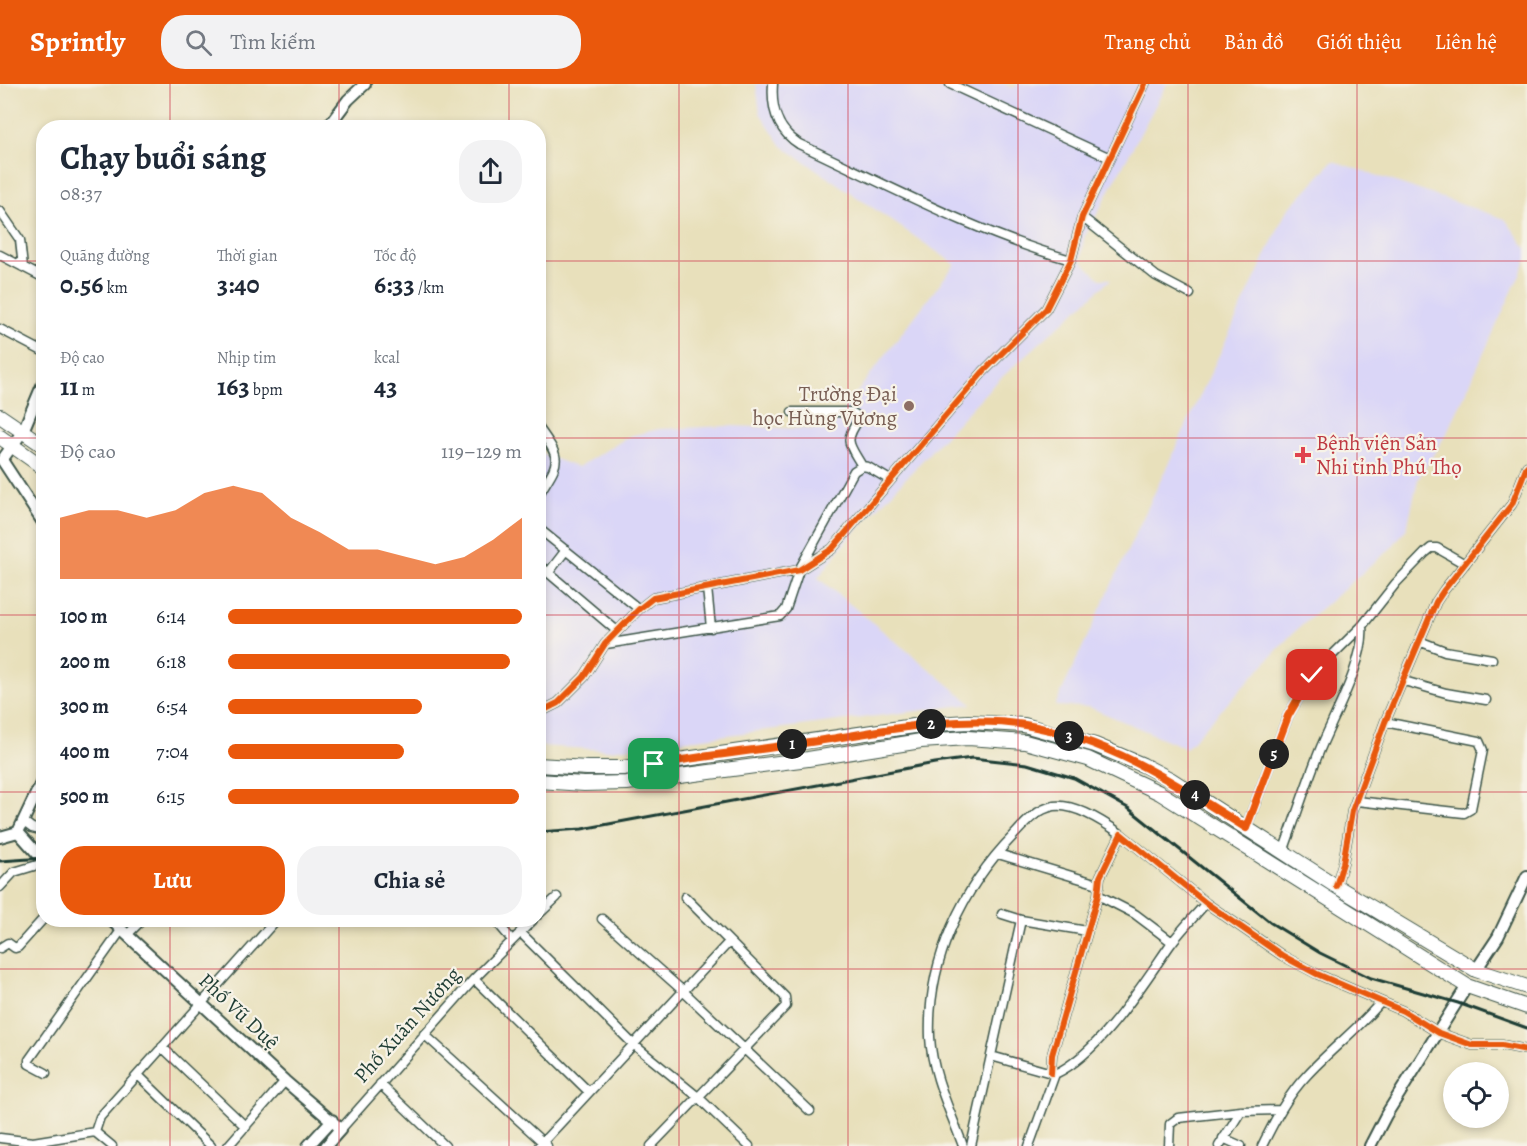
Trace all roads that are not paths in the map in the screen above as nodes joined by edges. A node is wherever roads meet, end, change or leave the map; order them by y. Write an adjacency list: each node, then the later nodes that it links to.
1 (365, 84): 5 (street)
2 (773, 84): 10 (street)
3 (950, 84): 6 (street)
4 (1145, 84): 6 (street)
5 (333, 120)
6 (1110, 158): 8 (street)
7 (0, 211): 11 (street)
8 (1082, 217): 10 (street); 13 (street)
9 (0, 255): 11 (street)
10 (1071, 260): 28 (street)
11 (22, 267): 12 (street)
12 (36, 274)
13 (1190, 294)
14 (0, 329): 15 (street)
15 (36, 348)
16 (36, 400): 19 (street)
17 (792, 412): 26 (street)
18 (0, 416): 19 (main road)
19 (23, 431): 21 (main road); 23 (street)
20 (0, 437): 23 (main road)
21 (36, 440)
22 (546, 440): 29 (street)
23 (13, 445): 24 (street); 25 (main road)
24 (1, 461): 30 (street)
25 (36, 462)
26 (862, 466): 28 (street); 35 (street)
27 (1527, 466): 33 (street)
28 (890, 480): 35 (street)
29 (546, 483)
30 (36, 512)
31 (546, 534): 32 (street)
32 (566, 550): 36 (street); 38 (street)
33 (1465, 564): 39 (street); 42 (street)
34 (546, 570): 36 (street)
35 (799, 570): 37 (street); 40 (street)
36 (549, 572): 41 (street)
37 (707, 588): 38 (street); 40 (street)
38 (639, 609): 41 (street)
39 (1362, 626): 56 (street); 61 (street)
40 (711, 628): 43 (street)
41 (617, 631): 43 (street)
42 (1419, 641): 44 (street); 45 (street)
43 (605, 644): 47 (street)
44 (1492, 659)
45 (1404, 681): 46 (street); 48 (street)
46 (1486, 700)
47 (546, 710)
48 (1385, 722): 54 (street); 54 (street)
49 (546, 765): 50 (main road)
50 (587, 768): 52 (main road); 56 (main road)
51 (546, 782): 52 (main road)
52 (584, 784): 72 (main road)
53 (36, 795): 55 (street)
54 (1357, 801): 67 (street)
55 (24, 822): 57 (street); 58 (street)
56 (1246, 828): 61 (main road)
57 (36, 829)
58 (18, 832): 60 (street); 62 (street)
59 (1121, 834): 63 (street); 66 (street); 73 (street)
60 (0, 837)
61 (1283, 852): 67 (main road)
62 (36, 853)
63 (998, 854): 66 (street); 132 (street)
64 (36, 865): 68 (street)
65 (1526, 883): 91 (street)
66 (1098, 884): 69 (street)
67 (1336, 886): 72 (main road); 91 (main road)
68 (0, 887)
69 (1098, 895): 85 (street); 89 (street)
70 (557, 897): 74 (street)
71 (686, 897): 88 (street)
72 (1328, 898): 93 (main road)
73 (1206, 903): 89 (street); 97 (street)
74 (546, 907)
75 (1002, 914): 77 (street)
76 (602, 919): 95 (street)
77 (1021, 920): 85 (street); 105 (street)
78 (36, 927): 90 (street)
79 (120, 927): 84 (street, Phố Vũ Duệ)
80 (131, 927): 84 (street)
81 (270, 927): 96 (street)
82 (501, 927): 87 (street)
83 (526, 927): 86 (street, Phố Xuân Nương)
84 (125, 931): 96 (street, Phố Vũ Duệ); 106 (street)
85 (1087, 931): 107 (street)
86 (520, 933): 87 (street, Phố Xuân Nương); 101 (street)
87 (512, 940): 92 (street, Phố Xuân Nương)
88 (729, 942): 95 (street); 103 (street)
89 (1172, 942): 107 (street)
90 (0, 948)
91 (1476, 970): 94 (main road)
92 (474, 979): 100 (street, Phố Xuân Nương); 111 (street)
93 (1467, 986): 98 (main road); 99 (street)
94 (1527, 987)
95 (683, 992): 101 (street); 103 (street)
96 (202, 1003): 102 (street); 109 (street, Phố Vũ Duệ)
97 (1380, 1003): 99 (street); 113 (street)
98 (1527, 1007)
99 (1440, 1033): 104 (street); 138 (street)
100 (424, 1034): 110 (street, Phố Xuân Nương); 125 (street)
101 (633, 1044): 111 (street); 112 (street)
102 (162, 1047): 108 (street); 117 (street)
103 (743, 1048): 112 (street); 114 (street)
104 (1527, 1050)
105 (991, 1056): 107 (street); 133 (street)
106 (46, 1073)
107 (1053, 1073): 134 (street)
108 (138, 1076): 119 (street); 127 (street)
109 (285, 1081): 116 (street, Phố Vũ Duệ); 117 (street)
110 (380, 1084): 118 (street, Phố Xuân Nương); 129 (street)
111 (589, 1092): 125 (street)
112 (698, 1096): 130 (street); 131 (street)
113 (1280, 1110): 115 (street); 137 (street)
114 (810, 1111)
115 (1242, 1111): 122 (street); 135 (street)
116 (332, 1120): 118 (street, Phố Vũ Duệ); 120 (street)
117 (246, 1127): 128 (street)
118 (341, 1129): 124 (street, Phố Xuân Nương)
119 (95, 1132): 121 (street); 126 (street)
120 (320, 1133): 123 (street); 124 (street)
121 (0, 1138)
122 (1221, 1142): 136 (street)
123 (310, 1145)
124 (329, 1145)
125 (543, 1145)
126 (112, 1146)
127 (211, 1146)
128 (228, 1146)
129 (445, 1146)
130 (651, 1146)
131 (750, 1146)
132 (963, 1146)
133 (971, 1146)
134 (1029, 1146)
135 (1169, 1146)
136 (1241, 1146)
137 (1262, 1146)
138 (1370, 1146)

